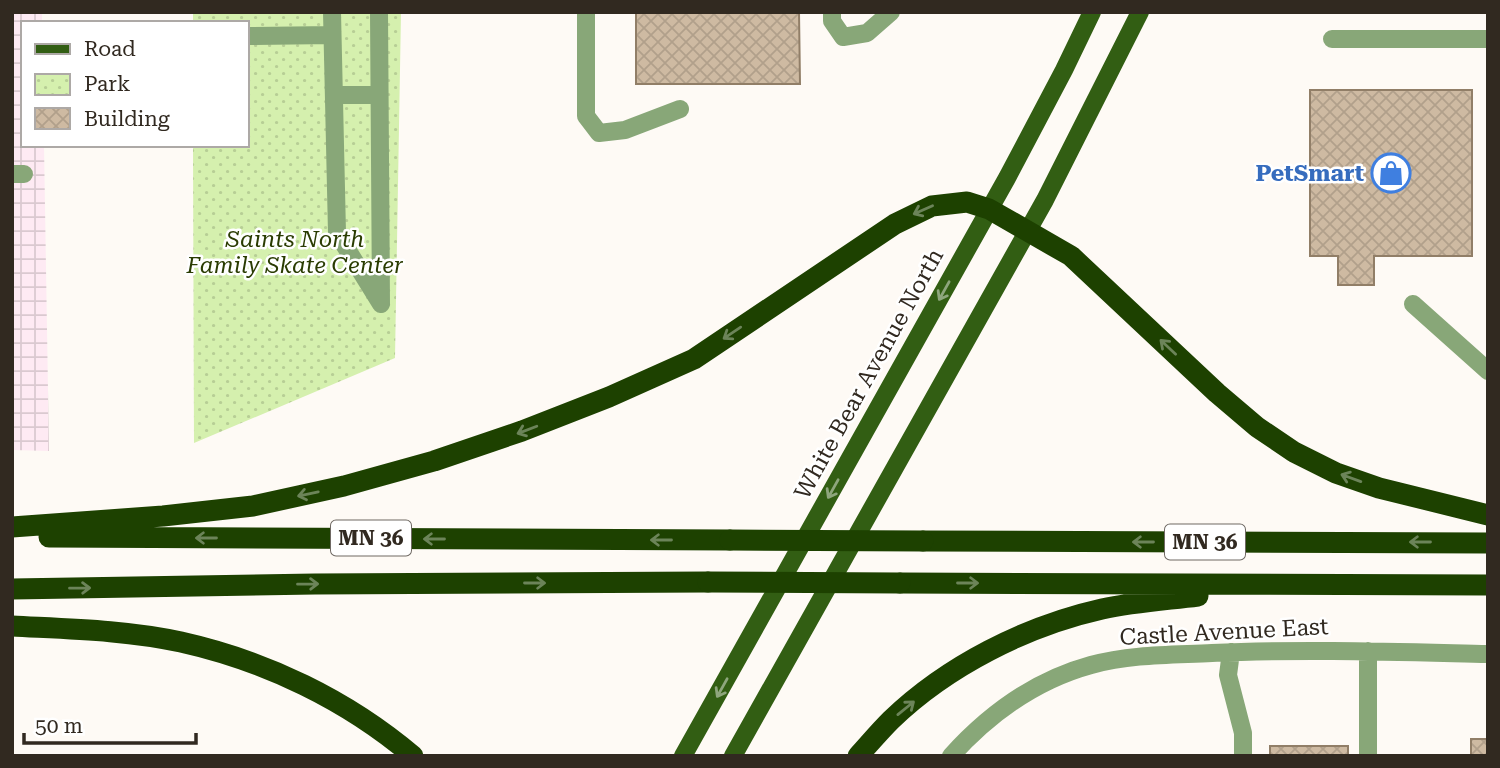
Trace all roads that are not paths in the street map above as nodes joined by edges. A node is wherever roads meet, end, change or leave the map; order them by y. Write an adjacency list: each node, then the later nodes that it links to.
1 (332, 12): 8 (street)
2 (379, 12): 13 (street)
3 (586, 12): 14 (street)
4 (831, 12): 5 (street)
5 (891, 12)
6 (1092, 12): 15 (main road, White Bear Avenue North)
7 (1140, 12): 16 (main road)
8 (332, 35): 9 (street); 12 (street)
9 (248, 36)
10 (1332, 38): 11 (street)
11 (1488, 39)
12 (334, 95): 13 (street); 13 (street)
13 (379, 95)
14 (680, 109)
15 (989, 209): 16 (highway); 20 (highway, one-way to 20); 31 (main road, White Bear Avenue North, one-way to 31)
16 (1028, 230): 19 (highway, one-way to 16); 32 (main road)
17 (1413, 304): 18 (street)
18 (1488, 371)
19 (1488, 515)
20 (12, 527)
21 (12, 537): 22 (highway, MN 36, one-way to 21, bridge)
22 (1488, 543)
23 (1312, 584): 24 (highway, MN 36); 25 (highway, MN 36, one-way to 23, bridge); 33 (highway, one-way to 23)
24 (1488, 585)
25 (12, 589)
26 (12, 626): 30 (highway)
27 (1368, 651): 28 (street, Castle Avenue East); 29 (street, Castle Avenue East); 36 (street)
28 (1231, 652): 34 (street, Castle Avenue East); 35 (street)
29 (1488, 654)
30 (413, 756)
31 (683, 756)
32 (733, 756)
33 (858, 756)
34 (951, 756)
35 (1243, 756)
36 (1368, 756)

